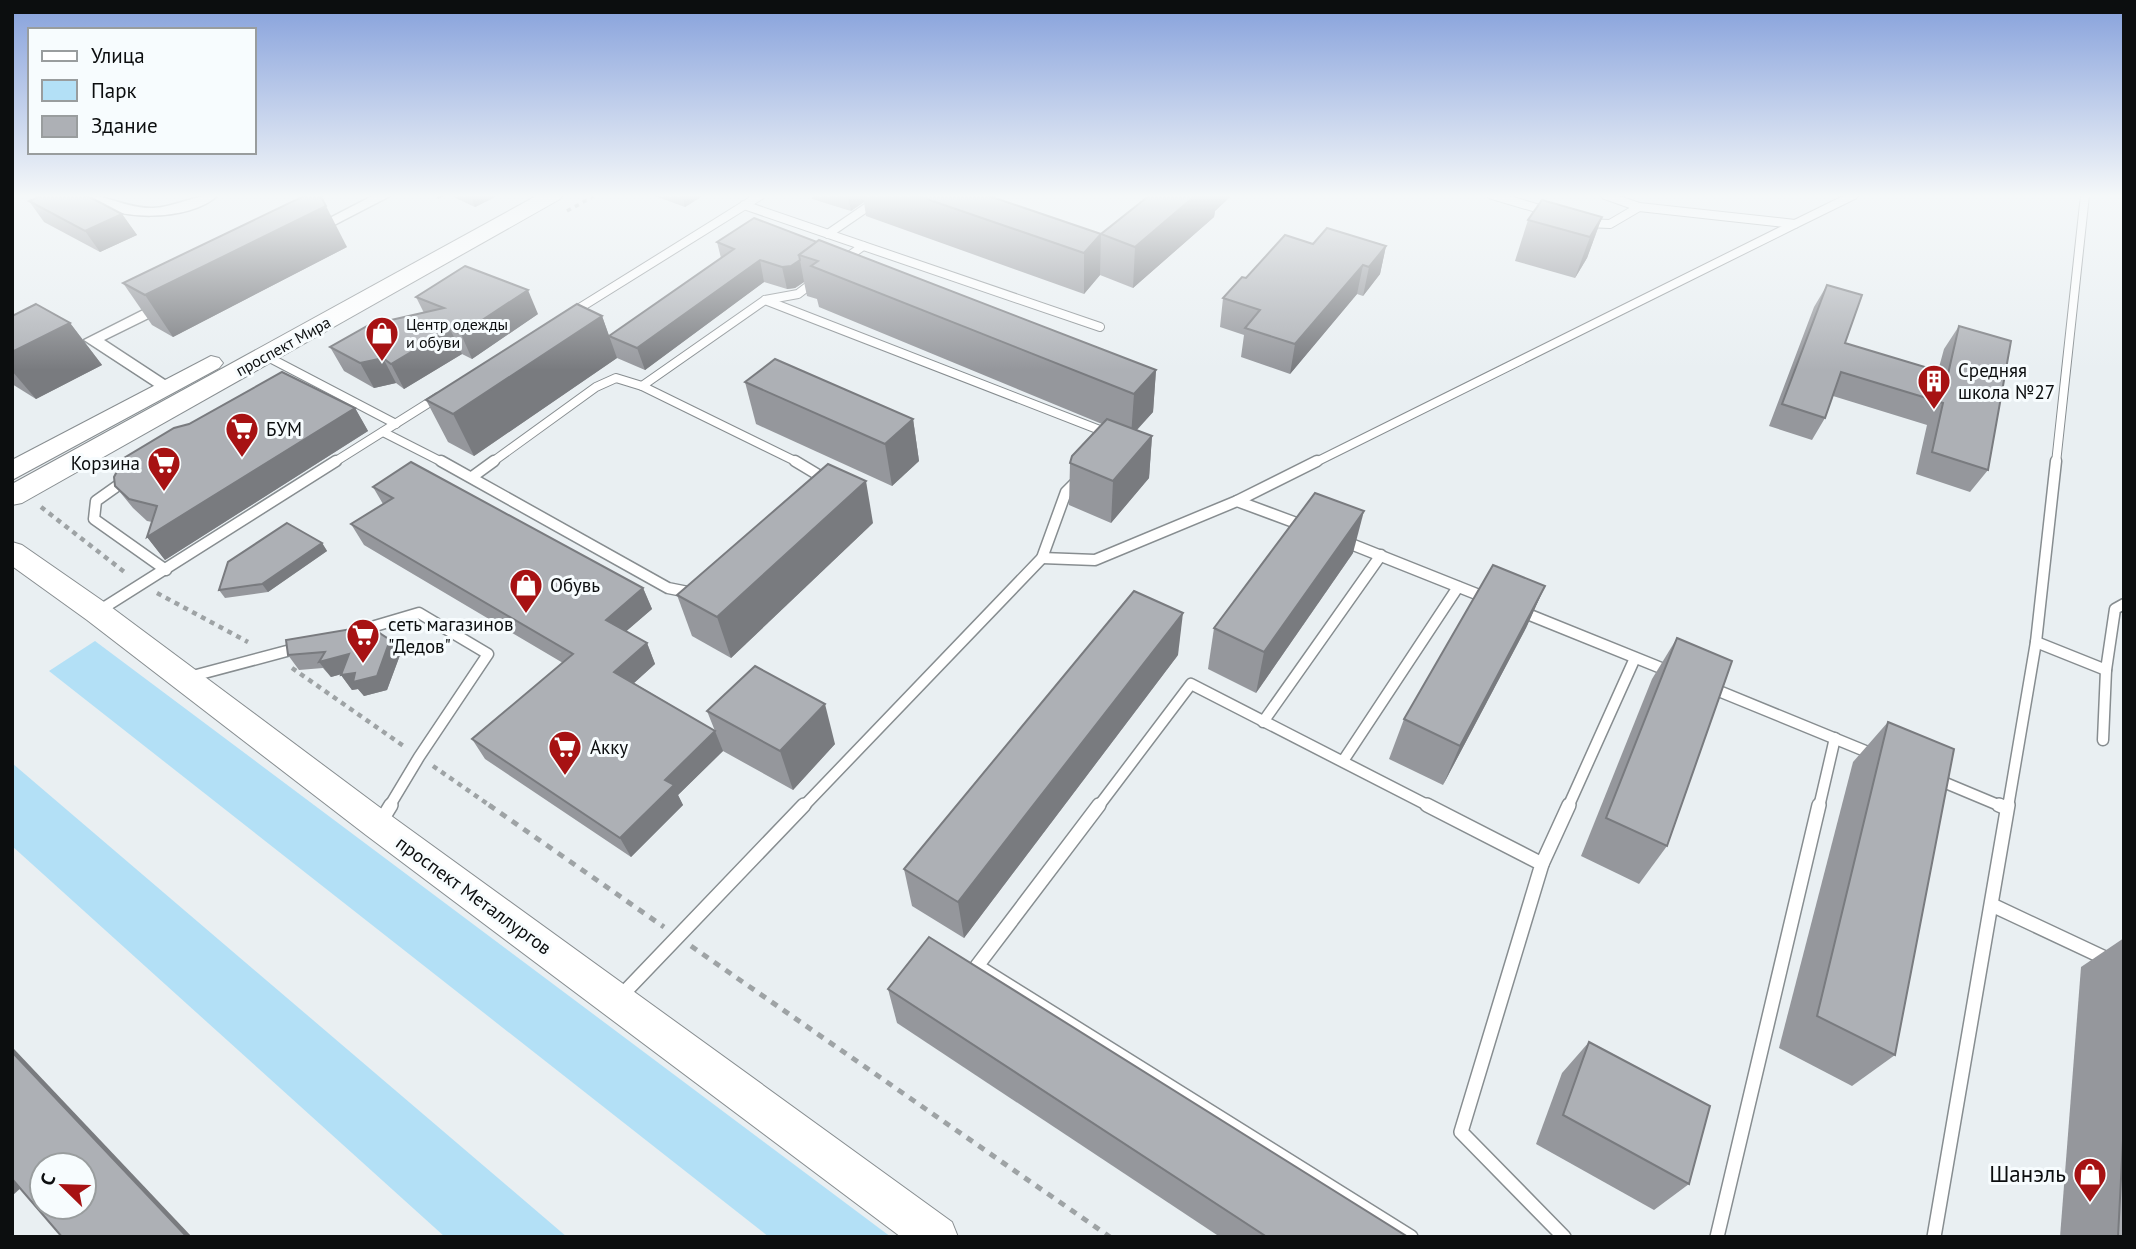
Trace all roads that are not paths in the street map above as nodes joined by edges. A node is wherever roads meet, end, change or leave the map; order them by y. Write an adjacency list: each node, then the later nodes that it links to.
1 (413, 253): 10 (main road, проспект Мира)
2 (464, 253): 17 (main road, проспект Мира)
3 (667, 253): 13 (lane)
4 (853, 253): 8 (lane)
5 (884, 253): 14 (lane)
6 (1736, 253): 32 (lane)
7 (2079, 253): 46 (lane)
8 (831, 270)
9 (820, 278): 12 (lane)
10 (345, 291): 17 (main road); 21 (main road, проспект Мира)
11 (178, 298): 16 (street)
12 (765, 300): 20 (lane); 25 (lane)
13 (558, 322)
14 (1101, 327)
15 (70, 338): 16 (street)
16 (92, 340): 21 (street)
17 (266, 356): 18 (lane); 31 (main road, проспект Мира)
18 (306, 378): 19 (lane); 23 (lane)
19 (294, 385)
20 (642, 386): 29 (lane); 30 (lane)
21 (165, 388): 26 (main road, проспект Мира)
22 (442, 395): 23 (lane)
23 (396, 424): 24 (lane)
24 (383, 432): 29 (lane); 38 (lane)
25 (1110, 447)
26 (12, 471)
27 (137, 473): 38 (lane)
28 (1084, 474): 37 (lane)
29 (472, 477): 40 (lane)
30 (819, 492)
31 (12, 496)
32 (1237, 501): 33 (lane); 37 (lane)
33 (1321, 533)
34 (1333, 537): 36 (lane)
35 (12, 552): 44 (main road, проспект Металлургов)
36 (1381, 555): 39 (lane); 53 (lane)
37 (1042, 558): 64 (lane)
38 (166, 570): 44 (lane)
39 (1458, 587): 41 (lane); 57 (lane)
40 (699, 591)
41 (1496, 602)
42 (2124, 604): 49 (lane)
43 (1509, 607): 48 (lane)
44 (97, 612): 50 (main road, проспект Металлургов)
45 (340, 636): 60 (lane)
46 (2036, 642): 49 (lane); 59 (lane)
47 (313, 643): 50 (lane)
48 (1635, 658): 51 (lane); 61 (lane)
49 (2106, 670): 55 (lane)
50 (185, 678): 60 (main road, проспект Металлургов)
51 (1685, 678)
52 (1698, 683): 54 (lane)
53 (1263, 722): 57 (lane); 66 (lane)
54 (1835, 738): 56 (lane); 68 (lane)
55 (2103, 740)
56 (1884, 758)
57 (1343, 761): 61 (lane)
58 (1920, 773): 59 (lane)
59 (2006, 808): 62 (lane)
60 (378, 825): 64 (main road, проспект Металлургов)
61 (1542, 864): 67 (lane)
62 (1992, 905): 63 (lane); 69 (lane)
63 (2124, 967)
64 (617, 1001): 65 (main road, проспект Металлургов)
65 (937, 1237)
66 (1411, 1237)
67 (1564, 1237)
68 (1717, 1237)
69 (1934, 1237)

